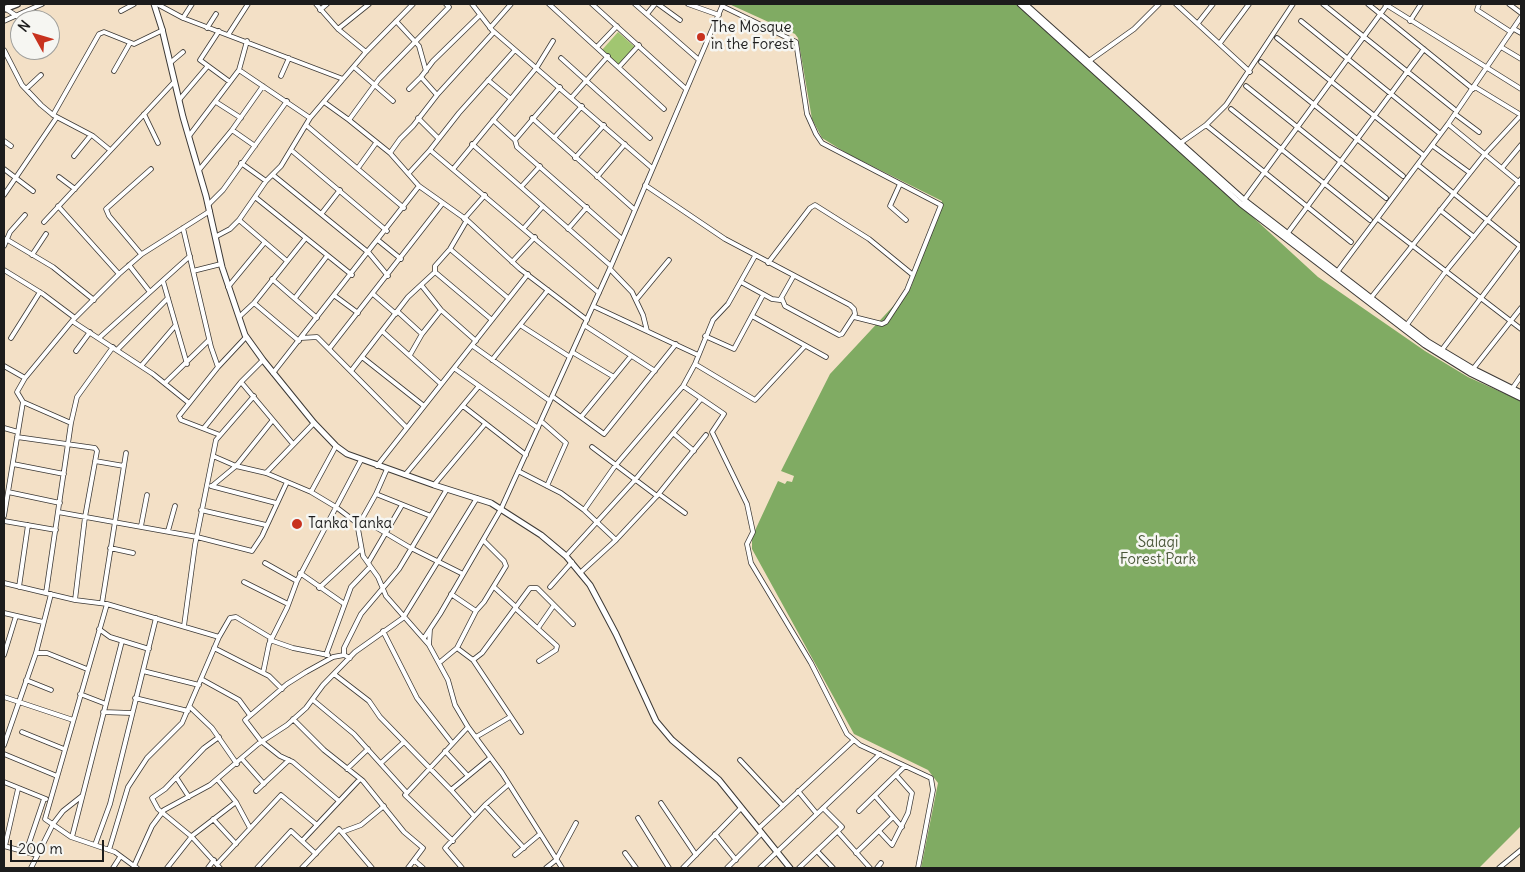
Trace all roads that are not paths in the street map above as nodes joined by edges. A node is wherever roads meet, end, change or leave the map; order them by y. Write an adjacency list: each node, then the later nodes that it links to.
1 (17, 4): 35 (main road)
2 (42, 4): 36 (street)
3 (134, 4): 38 (street)
4 (154, 4): 56 (street)
5 (157, 4): 46 (street)
6 (192, 4): 46 (street)
7 (248, 4): 61 (street)
8 (316, 4): 37 (street)
9 (327, 4): 37 (street)
10 (369, 4): 55 (street)
11 (413, 4): 47 (street)
12 (446, 4): 65 (street)
13 (472, 4): 44 (street)
14 (511, 4): 54 (street)
15 (549, 4): 70 (street)
16 (592, 4): 52 (street)
17 (635, 4): 41 (street)
18 (656, 4): 41 (street); 48 (street)
19 (688, 4): 42 (street)
20 (1020, 4): 359 (street)
21 (1025, 4): 83 (street)
22 (1159, 4): 83 (street)
23 (1176, 4): 51 (street)
24 (1213, 4): 51 (street)
25 (1249, 4): 68 (street)
26 (1287, 4): 34 (street)
27 (1323, 4): 62 (street)
28 (1368, 4): 43 (street)
29 (1420, 4): 50 (street)
30 (1479, 4): 57 (street)
31 (1509, 4): 39 (street)
32 (722, 5): 42 (street); 192 (street)
33 (1389, 5): 43 (street); 50 (street)
34 (1292, 6): 94 (street)
35 (5, 9)
36 (27, 10)
37 (320, 10): 55 (street)
38 (121, 11)
39 (1521, 12)
40 (216, 14): 53 (street)
41 (647, 14): 81 (street)
42 (719, 15): 81 (street)
43 (1381, 15): 62 (street); 72 (street)
44 (480, 16): 54 (street); 93 (street)
45 (1521, 17): 57 (street)
46 (183, 18): 53 (street)
47 (396, 20): 65 (street); 76 (street)
48 (680, 20)
49 (1302, 21): 82 (street)
50 (1410, 21): 90 (street)
51 (1198, 23): 68 (street)
52 (617, 26): 69 (street); 70 (street)
53 (207, 28): 58 (street)
54 (490, 28): 59 (street)
55 (338, 29): 76 (street)
56 (162, 30): 67 (street); 85 (street)
57 (1513, 31): 60 (street); 71 (street)
58 (219, 32): 61 (street); 86 (street)
59 (494, 32): 74 (street); 114 (street)
60 (1521, 33)
61 (228, 35): 64 (street)
62 (1365, 37): 82 (street); 95 (street)
63 (1277, 38): 104 (street)
64 (247, 41): 78 (street); 92 (street)
65 (415, 41): 93 (street); 106 (street)
66 (553, 41): 88 (street)
67 (130, 43): 91 (street); 129 (street)
68 (1220, 43): 94 (street)
69 (639, 44): 89 (street); 112 (street)
70 (597, 47): 77 (street)
71 (1501, 48): 80 (street); 90 (street)
72 (1424, 49): 95 (street); 109 (street)
73 (4, 50): 110 (street)
74 (515, 50): 88 (street); 100 (street)
75 (182, 52): 85 (street)
76 (366, 52): 87 (street)
77 (608, 56): 89 (street); 101 (street)
78 (289, 58): 97 (street); 99 (street)
79 (561, 58): 101 (street)
80 (1521, 59)
81 (699, 60): 112 (street)
82 (1348, 60): 104 (street); 115 (street)
83 (1089, 61): 157 (street)
84 (1261, 62): 123 (street)
85 (170, 63): 102 (street)
86 (207, 67): 103 (street); 118 (street)
87 (354, 67): 99 (street); 106 (street)
88 (537, 67): 108 (street); 117 (street)
89 (619, 67): 125 (street)
90 (1487, 69): 109 (street); 113 (street)
91 (114, 70)
92 (238, 70): 103 (street); 105 (street)
93 (426, 71): 98 (street)
94 (1250, 72): 140 (street)
95 (1407, 72): 115 (street); 127 (street)
96 (41, 75): 110 (street)
97 (281, 76)
98 (421, 78): 111 (street); 114 (street)
99 (343, 79): 122 (street)
100 (488, 80): 117 (street); 147 (street)
101 (588, 80): 116 (street); 149 (street)
102 (174, 82): 118 (street); 128 (street)
103 (230, 82): 121 (street)
104 (1332, 82): 123 (street); 134 (street)
105 (263, 86): 119 (street); 130 (street)
106 (376, 86): 120 (street); 135 (street)
107 (1246, 86): 141 (street)
108 (560, 87): 116 (street); 133 (street)
109 (1474, 88): 127 (street); 168 (street)
110 (26, 89): 129 (street)
111 (409, 89)
112 (686, 89): 177 (street)
113 (1521, 89)
114 (437, 95): 132 (street)
115 (1390, 95): 134 (street); 143 (street)
116 (572, 97): 124 (street)
117 (510, 99): 136 (street)
118 (179, 100): 146 (street)
119 (287, 101): 131 (street); 160 (street)
120 (393, 101)
121 (216, 102): 130 (street); 146 (street)
122 (324, 102): 131 (street); 135 (street)
123 (1315, 104): 141 (street); 151 (street)
124 (582, 106): 139 (street); 148 (street)
125 (664, 109)
126 (1231, 109): 165 (street)
127 (1455, 112): 138 (street); 144 (street)
128 (144, 114): 153 (street); 162 (street)
129 (55, 116): 145 (street); 189 (street)
130 (241, 118): 142 (street)
131 (310, 118): 137 (street)
132 (418, 118): 147 (street); 166 (street)
133 (532, 118): 148 (street); 150 (street)
134 (1374, 118): 151 (street); 167 (street)
135 (349, 120): 154 (street)
136 (493, 120): 150 (street); 155 (street)
137 (306, 124): 163 (street); 175 (street)
138 (1448, 124): 161 (street); 168 (street)
139 (604, 125): 156 (street); 170 (street)
140 (1206, 125): 157 (street); 183 (street)
141 (1298, 127): 165 (street); 171 (street)
142 (232, 130): 160 (street); 181 (street)
143 (1438, 132)
144 (1479, 132)
145 (90, 135): 162 (street); 169 (street)
146 (189, 136): 181 (street)
147 (438, 138): 164 (street)
148 (554, 138): 170 (street)
149 (650, 138)
150 (515, 140): 174 (street)
151 (1358, 140): 171 (street); 186 (street)
152 (4, 141): 159 (street)
153 (158, 143)
154 (376, 143): 166 (street); 175 (street)
155 (472, 144): 176 (street); 196 (street)
156 (625, 144): 177 (street); 188 (street)
157 (1179, 144): 205 (street)
158 (1521, 145): 178 (street)
159 (11, 146)
160 (255, 146): 172 (street)
161 (1432, 146): 173 (street); 184 (street)
162 (110, 150): 197 (street)
163 (291, 150): 185 (street); 198 (street)
164 (430, 150): 176 (street); 182 (street)
165 (1282, 150): 183 (street); 193 (street)
166 (390, 153): 182 (street)
167 (1422, 154)
168 (1485, 154): 178 (street); 184 (street)
169 (74, 156)
170 (575, 158): 188 (street)
171 (1340, 161): 193 (street); 204 (street)
172 (241, 163): 190 (street); 206 (street)
173 (1418, 165): 200 (street); 218 (street)
174 (540, 166): 196 (street); 211 (street)
175 (358, 168): 212 (street)
176 (454, 168): 202 (street)
177 (652, 168): 195 (street)
178 (1502, 168): 191 (street)
179 (4, 169): 189 (street)
180 (151, 169): 245 (street)
181 (199, 170): 206 (street)
182 (409, 173): 194 (street)
183 (1265, 173): 205 (street); 210 (street)
184 (1470, 173): 200 (street)
185 (273, 174): 190 (street); 216 (street)
186 (1403, 176)
187 (59, 177): 197 (street)
188 (597, 177): 213 (street)
189 (16, 178): 199 (street); 201 (street)
190 (266, 181): 203 (street)
191 (1520, 181): 223 (street)
192 (900, 184): 221 (street); 266 (street)
193 (1324, 184): 210 (street); 222 (street)
194 (419, 186): 207 (street); 212 (street)
195 (645, 186): 213 (street); 249 (street)
196 (521, 187): 209 (street)
197 (75, 189): 208 (street)
198 (340, 190): 216 (street); 228 (street)
199 (33, 191)
200 (1454, 193): 214 (street); 223 (street)
201 (4, 195)
202 (485, 195): 220 (street); 226 (street)
203 (255, 197): 219 (street); 235 (street)
204 (1386, 198)
205 (1244, 200): 230 (street)
206 (208, 204): 215 (street)
207 (442, 204): 220 (street); 250 (street)
208 (58, 206): 224 (street); 263 (street)
209 (543, 206): 226 (street); 227 (street)
210 (1307, 206): 230 (street); 239 (street)
211 (587, 207): 227 (street); 236 (street)
212 (404, 208): 228 (street)
213 (635, 210): 236 (street)
214 (1440, 210): 233 (street); 240 (street)
215 (210, 211): 225 (street); 231 (street)
216 (322, 213): 244 (street)
217 (25, 215): 234 (street)
218 (1378, 219): 240 (street); 262 (street)
219 (239, 220): 231 (street); 238 (street)
220 (466, 220): 243 (street); 253 (street)
221 (906, 220)
222 (1370, 220)
223 (1488, 220): 233 (street); 242 (street)
224 (44, 222)
225 (183, 228): 245 (street); 247 (street)
226 (524, 228): 232 (street)
227 (568, 229): 257 (street)
228 (387, 231): 237 (street)
229 (46, 234): 246 (street)
230 (1287, 234): 262 (street)
231 (215, 237): 256 (street)
232 (535, 237): 253 (street); 277 (street)
233 (1474, 237): 260 (street)
234 (6, 239): 241 (street); 246 (street)
235 (304, 239): 248 (street); 252 (street)
236 (622, 239): 257 (street)
237 (379, 241): 244 (street); 250 (street)
238 (265, 242): 252 (street); 273 (street)
239 (1352, 242)
240 (1411, 245): 260 (street); 286 (street)
241 (4, 246)
242 (1521, 246): 284 (street)
243 (450, 249): 261 (street); 283 (street)
244 (369, 253): 265 (street); 267 (street)
245 (141, 254): 255 (street)
246 (32, 255): 287 (street)
247 (190, 256): 259 (street); 270 (street)
248 (327, 256): 265 (street); 282 (street)
249 (755, 256): 254 (street); 271 (street)
250 (401, 259): 267 (street)
251 (669, 260): 288 (street)
252 (287, 261): 269 (street)
253 (512, 262): 264 (street)
254 (768, 263): 266 (street); 268 (street)
255 (129, 264): 263 (street); 276 (street)
256 (221, 264): 259 (street); 273 (street)
257 (610, 267): 277 (street); 288 (street)
258 (4, 270): 275 (street)
259 (193, 271): 319 (street)
260 (1446, 271): 284 (street); 306 (street)
261 (435, 272): 272 (street); 300 (street)
262 (1337, 272): 286 (street)
263 (119, 274): 287 (street)
264 (528, 274): 274 (street); 283 (street)
265 (352, 275): 280 (street)
266 (914, 275): 297 (street)
267 (388, 276): 278 (street)
268 (793, 277): 285 (street); 297 (street)
269 (272, 279): 282 (street); 289 (street)
270 (163, 281): 276 (street); 281 (street)
271 (741, 282): 279 (street); 313 (street)
272 (422, 286): 292 (street); 293 (street)
273 (228, 287): 296 (street)
274 (548, 290): 301 (street); 303 (street)
275 (40, 292): 299 (street); 316 (street)
276 (150, 292): 317 (street)
277 (599, 293): 290 (street)
278 (373, 294): 293 (street); 294 (street)
279 (763, 295): 285 (street); 295 (street)
280 (335, 296): 294 (street); 298 (street)
281 (168, 298): 305 (street); 324 (street)
282 (294, 298): 298 (street)
283 (508, 298): 300 (street)
284 (1480, 298): 302 (street); 327 (street)
285 (782, 299): 297 (street)
286 (1370, 299): 306 (street)
287 (94, 300): 299 (street)
288 (636, 300): 309 (street)
289 (254, 303): 296 (street); 318 (street)
290 (593, 306): 301 (street); 309 (street)
291 (1521, 308): 302 (street)
292 (441, 310): 312 (street); 320 (street)
293 (396, 312): 311 (street); 312 (street)
294 (358, 313): 325 (street)
295 (752, 316): 313 (street); 323 (street)
296 (239, 317): 314 (street)
297 (854, 317)
298 (317, 318): 307 (street)
299 (74, 320): 310 (street); 349 (street)
300 (492, 320): 320 (street)
301 (587, 320): 304 (street)
302 (1510, 321): 308 (street); 343 (street)
303 (520, 325): 333 (street); 336 (street)
304 (584, 325): 328 (street); 331 (street)
305 (176, 326): 337 (street); 340 (street)
306 (1406, 326): 327 (street)
307 (309, 328): 315 (street); 318 (street)
308 (1521, 330)
309 (647, 331): 321 (street)
310 (90, 332): 317 (street); 326 (street)
311 (382, 332): 329 (street); 332 (street)
312 (422, 334): 329 (street)
313 (705, 336): 330 (street)
314 (246, 337): 335 (street); 341 (street)
315 (317, 337): 318 (street); 325 (street)
316 (10, 338)
317 (99, 338): 324 (street)
318 (300, 339): 346 (street)
319 (209, 340): 337 (street); 341 (street)
320 (476, 342): 322 (street)
321 (676, 344): 330 (street); 345 (street)
322 (473, 346): 336 (street); 342 (street)
323 (805, 346): 334 (street); 338 (street)
324 (115, 348): 340 (street); 369 (street)
325 (329, 349): 344 (street)
326 (76, 351)
327 (1441, 351): 343 (street)
328 (572, 352): 333 (street); 348 (street)
329 (410, 355): 352 (street)
330 (698, 355): 338 (street)
331 (632, 356): 345 (street); 348 (street)
332 (362, 357): 344 (street); 364 (street)
333 (570, 357): 358 (street)
334 (826, 357)
335 (263, 360): 346 (street); 351 (street)
336 (492, 360): 362 (street)
337 (187, 364): 350 (street)
338 (695, 364): 354 (street)
339 (4, 366): 349 (street)
340 (141, 366): 350 (street)
341 (218, 367): 363 (street)
342 (454, 368): 352 (street); 353 (street)
343 (1473, 369): 355 (street)
344 (350, 371): 374 (street)
345 (655, 372): 366 (street)
346 (273, 373): 370 (street)
347 (1521, 376): 355 (street)
348 (614, 377): 366 (street)
349 (25, 378): 361 (street)
350 (165, 382): 363 (street)
351 (241, 382): 357 (street); 373 (street)
352 (441, 384): 364 (street)
353 (479, 386): 365 (street); 375 (street)
354 (683, 386): 360 (street); 395 (street)
355 (1512, 389): 356 (street)
356 (1521, 394)
357 (254, 396): 367 (street); 378 (street)
358 (552, 396): 362 (street); 366 (street)
359 (1521, 398)
360 (701, 399): 377 (street); 527 (street)
361 (22, 402): 369 (street); 376 (street)
362 (550, 402): 368 (street)
363 (189, 403): 373 (street)
364 (424, 406): 374 (street)
365 (463, 406): 371 (street); 400 (street)
366 (582, 417)
367 (272, 421): 381 (street); 393 (street)
368 (541, 421): 375 (street); 406 (street)
369 (71, 423): 382 (street)
370 (314, 423): 381 (street); 383 (street)
371 (485, 424): 387 (street); 404 (street)
372 (4, 428): 376 (street)
373 (204, 428): 378 (street)
374 (406, 428): 394 (street)
375 (538, 428): 387 (street)
376 (18, 432): 380 (street)
377 (673, 434): 385 (street); 401 (street)
378 (220, 435): 388 (street)
379 (706, 435): 385 (street)
380 (17, 437): 382 (street); 391 (street)
381 (292, 444): 398 (street)
382 (68, 445): 390 (street); 399 (street)
383 (336, 446): 389 (street); 409 (street)
384 (592, 447): 395 (street)
385 (694, 451): 412 (street)
386 (126, 453): 392 (street)
387 (526, 455): 397 (street)
388 (212, 456): 393 (street); 403 (street)
389 (361, 460): 394 (street); 419 (street)
390 (95, 461): 392 (street); 427 (street)
391 (12, 464): 399 (street); 408 (street)
392 (124, 466): 430 (street)
393 (236, 466): 398 (street); 405 (street)
394 (377, 466): 396 (street)
395 (616, 466): 401 (street); 422 (street)
396 (387, 469): 400 (street); 410 (street)
397 (518, 471): 406 (street); 420 (street)
398 (266, 473): 402 (street)
399 (64, 474): 414 (street)
400 (405, 475): 404 (street)
401 (635, 480): 412 (street); 432 (street)
402 (287, 482): 409 (street); 415 (street)
403 (206, 485): 405 (street); 421 (street)
404 (434, 485): 407 (street)
405 (212, 486): 415 (street)
406 (547, 486): 422 (street)
407 (447, 489): 413 (street); 426 (street)
408 (8, 492): 414 (street); 416 (street)
409 (311, 492): 419 (street)
410 (376, 494): 417 (street); 428 (street)
411 (147, 495): 435 (street)
412 (658, 495): 424 (street); 440 (street)
413 (477, 498): 420 (street); 447 (street)
414 (60, 503): 423 (street)
415 (276, 503): 434 (street)
416 (5, 505): 425 (street)
417 (402, 505): 426 (street); 438 (street)
418 (175, 506): 437 (street)
419 (336, 507): 431 (street); 452 (street)
420 (501, 509): 441 (street); 446 (street)
421 (202, 510): 434 (street); 439 (street)
422 (584, 510): 432 (street)
423 (58, 512): 427 (street); 436 (street)
424 (685, 514)
425 (4, 516)
426 (431, 516): 443 (street)
427 (86, 517): 430 (street); 464 (street)
428 (362, 519): 431 (street); 438 (street)
429 (4, 521): 433 (street)
430 (114, 521): 435 (street); 442 (street)
431 (357, 523): 444 (street)
432 (597, 523): 440 (street); 446 (street)
433 (28, 525): 436 (street); 457 (street)
434 (266, 525): 439 (street)
435 (141, 526): 437 (street)
436 (56, 530): 462 (street)
437 (168, 531): 439 (street)
438 (386, 532): 443 (street); 450 (street)
439 (197, 537): 478 (street)
440 (616, 540): 451 (street)
441 (484, 541): 453 (street); 458 (street)
442 (110, 548): 445 (street); 465 (street)
443 (412, 548): 447 (street); 461 (street)
444 (361, 549): 450 (street); 460 (street)
445 (133, 553)
446 (566, 556): 448 (street)
447 (437, 561): 453 (street); 475 (street)
448 (572, 562): 451 (street); 459 (street)
449 (266, 563): 454 (street)
450 (369, 565): 461 (street); 466 (street)
451 (580, 573): 571 (street)
452 (300, 574): 454 (street); 460 (street)
453 (464, 574): 463 (street)
454 (296, 581): 468 (street)
455 (244, 582): 468 (street)
456 (4, 583): 457 (street)
457 (19, 587): 462 (street)
458 (494, 587): 470 (street); 471 (street)
459 (550, 587)
460 (319, 588): 466 (street)
461 (382, 588): 475 (street); 494 (street)
462 (48, 594): 464 (street); 476 (street)
463 (451, 594): 471 (street); 479 (street)
464 (75, 600): 465 (street)
465 (102, 603): 467 (street)
466 (344, 603): 493 (street)
467 (107, 604): 474 (street); 481 (street)
468 (288, 604): 485 (street)
469 (554, 605): 470 (street); 477 (street); 480 (street)
470 (515, 608): 480 (street); 497 (street)
471 (476, 611): 489 (street)
472 (4, 613): 473 (street)
473 (16, 616): 476 (street); 492 (street)
474 (156, 618): 478 (street); 490 (street)
475 (403, 618): 482 (street); 484 (street)
476 (43, 622): 491 (street)
477 (574, 624)
478 (184, 626): 483 (street)
479 (431, 628): 484 (street); 487 (street)
480 (538, 628): 498 (street)
481 (99, 629): 486 (street); 500 (street)
482 (383, 631): 496 (street); 530 (street)
483 (219, 637): 485 (street); 488 (street)
484 (424, 638): 487 (street)
485 (271, 639): 493 (street); 502 (street)
486 (122, 642): 490 (street); 514 (street)
487 (429, 644): 499 (street)
488 (214, 648): 502 (street); 504 (street)
489 (457, 648): 497 (street); 499 (street)
490 (149, 649): 501 (street)
491 (36, 653): 500 (street); 505 (street)
492 (4, 655)
493 (326, 655): 495 (street)
494 (344, 655): 495 (street); 496 (street)
495 (333, 657): 507 (street)
496 (350, 658): 503 (street)
497 (473, 660): 519 (street)
498 (539, 661)
499 (439, 662): 522 (street)
500 (88, 669): 509 (street)
501 (143, 671): 506 (street); 511 (street)
502 (262, 673): 507 (street)
503 (334, 674): 512 (street); 529 (street)
504 (201, 679): 506 (street); 518 (street)
505 (26, 680): 508 (street); 513 (street)
506 (199, 685): 515 (street)
507 (282, 689): 518 (street)
508 (51, 690)
509 (80, 694): 514 (street); 521 (street)
510 (4, 697): 513 (street)
511 (135, 698): 515 (street); 517 (street)
512 (313, 700): 520 (street); 533 (street)
513 (19, 701): 521 (street); 531 (street)
514 (106, 704): 516 (street)
515 (189, 709): 525 (street); 599 (street)
516 (104, 712): 517 (street); 560 (street)
517 (131, 713): 596 (street)
518 (250, 715): 528 (street)
519 (510, 717): 524 (street); 526 (street)
520 (293, 719): 528 (street); 545 (street)
521 (73, 720): 532 (street)
522 (468, 726): 526 (street); 530 (street)
523 (22, 732): 532 (street)
524 (521, 732)
525 (218, 737): 542 (street); 549 (street)
526 (476, 737): 537 (street)
527 (854, 740): 536 (street); 558 (street)
528 (262, 741): 538 (street); 539 (street)
529 (404, 742): 541 (street); 544 (street)
530 (452, 743): 534 (street)
531 (4, 745)
532 (64, 749): 547 (street)
533 (368, 749): 541 (street); 545 (street)
534 (445, 751): 544 (street); 548 (street)
535 (4, 754): 547 (street)
536 (880, 754): 543 (street); 572 (street)
537 (490, 758): 548 (street); 554 (street)
538 (242, 759): 542 (street); 553 (street)
539 (289, 760): 553 (street); 565 (street)
540 (740, 760): 570 (street)
541 (381, 763): 544 (street)
542 (237, 764): 551 (street)
543 (905, 766): 546 (street); 641 (street)
544 (430, 768): 556 (street)
545 (346, 769): 550 (street)
546 (896, 775): 562 (street); 583 (street)
547 (57, 776): 564 (street)
548 (468, 776): 556 (street)
549 (176, 777): 561 (street); 574 (street)
550 (360, 778): 565 (street); 569 (street)
551 (218, 780): 561 (street); 566 (street)
552 (4, 782): 555 (street)
553 (264, 784): 557 (street)
554 (509, 784): 568 (street); 589 (street)
555 (18, 789): 563 (street); 597 (street)
556 (451, 790): 576 (street)
557 (256, 791)
558 (798, 792): 570 (street); 575 (street)
559 (404, 795): 593 (street)
560 (83, 796): 581 (street); 591 (street)
561 (189, 796): 574 (street)
562 (875, 796): 573 (street); 577 (street)
563 (44, 799): 564 (street); 602 (street)
564 (49, 801): 581 (street)
565 (339, 801): 582 (street)
566 (236, 802): 579 (street); 584 (street)
567 (661, 803): 608 (street)
568 (485, 805): 576 (street); 598 (street)
569 (384, 806): 587 (street); 613 (street)
570 (783, 806): 585 (street)
571 (741, 808): 585 (street); 590 (street)
572 (823, 808): 575 (street); 588 (street)
573 (859, 811)
574 (162, 813): 592 (street); 617 (street)
575 (817, 814): 603 (street)
576 (474, 816): 593 (street)
577 (893, 817): 583 (street); 586 (street)
578 (638, 818): 633 (street)
579 (213, 819): 592 (street); 595 (street)
580 (576, 823): 611 (street)
581 (53, 824): 591 (street); 607 (street)
582 (317, 825): 584 (street); 594 (street)
583 (902, 827): 586 (street)
584 (250, 828): 595 (street)
585 (760, 831): 603 (street); 612 (street)
586 (879, 831): 605 (street)
587 (342, 832): 606 (street); 626 (street)
588 (838, 832): 601 (street); 605 (street)
589 (540, 834): 598 (street); 611 (street)
590 (715, 834): 608 (street); 612 (street)
591 (72, 837): 596 (street)
592 (192, 837): 614 (street); 622 (street)
593 (453, 840): 629 (street)
594 (302, 841): 606 (street); 618 (street)
595 (236, 844): 614 (street)
596 (95, 845): 599 (street)
597 (4, 846): 602 (street)
598 (524, 848): 609 (street)
599 (109, 850): 610 (street)
600 (1521, 850): 642 (street)
601 (817, 851): 637 (street); 638 (street)
602 (26, 852): 607 (street)
603 (777, 852): 619 (street); 636 (street)
604 (625, 853): 616 (street)
605 (856, 853): 639 (street)
606 (316, 854): 625 (street)
607 (37, 855): 620 (street)
608 (696, 855): 634 (street)
609 (515, 856)
610 (120, 857): 617 (street); 621 (street)
611 (556, 860): 630 (street); 631 (street)
612 (736, 860): 635 (street)
613 (415, 861): 627 (street); 628 (street)
614 (215, 862): 623 (street); 624 (street)
615 (881, 863): 640 (street)
616 (635, 866): 632 (street)
617 (136, 867)
618 (259, 867)
619 (788, 867)
620 (31, 868)
621 (113, 868)
622 (167, 868)
623 (208, 868)
624 (220, 868)
625 (302, 868)
626 (372, 868)
627 (408, 868)
628 (423, 868)
629 (462, 868)
630 (546, 868)
631 (562, 868)
632 (628, 868)
633 (669, 868)
634 (683, 868)
635 (727, 868)
636 (760, 868)
637 (799, 868)
638 (834, 868)
639 (870, 868)
640 (877, 868)
641 (918, 868)
642 (1499, 868)

